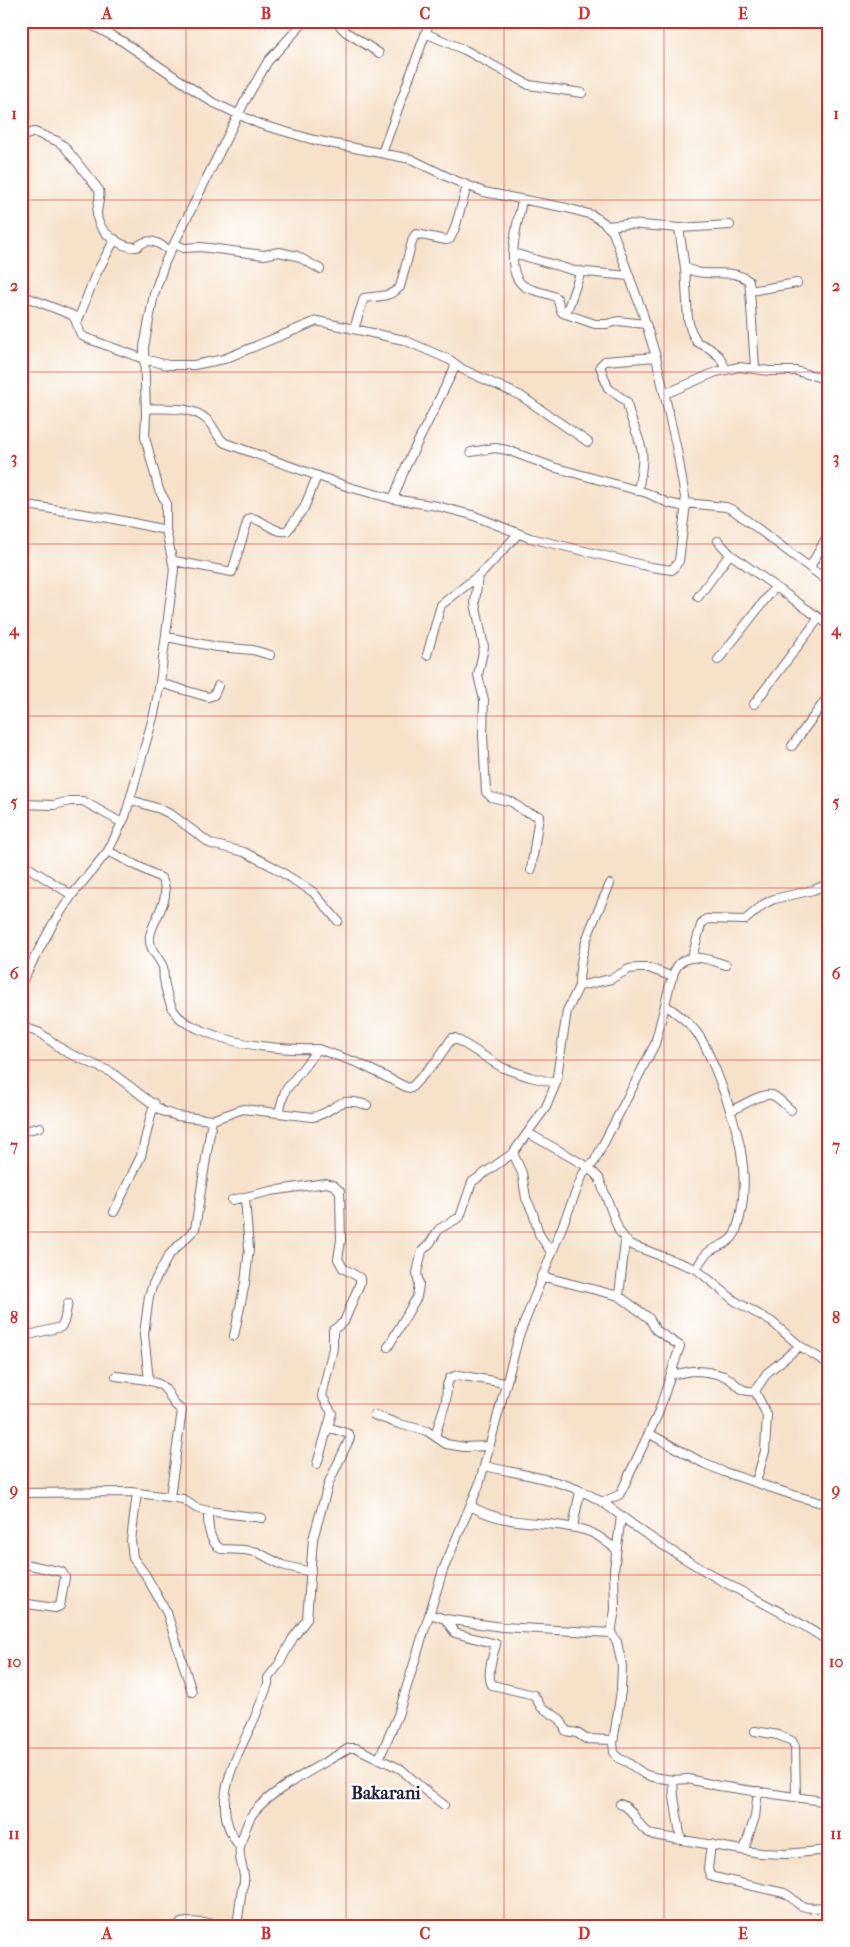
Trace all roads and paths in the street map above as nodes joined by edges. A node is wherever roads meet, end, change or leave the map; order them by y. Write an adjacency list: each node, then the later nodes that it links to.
1 (84, 21): 8 (street)
2 (305, 21): 8 (street)
3 (335, 21): 6 (street)
4 (430, 21): 5 (street)
5 (425, 33): 7 (street); 10 (street)
6 (379, 53)
7 (582, 93)
8 (238, 115): 10 (street); 17 (street)
9 (21, 137): 16 (street)
10 (382, 153): 11 (street)
11 (467, 186): 12 (street); 29 (street)
12 (522, 200): 14 (street); 18 (street)
13 (730, 225): 15 (street)
14 (608, 226): 15 (street); 22 (street)
15 (679, 228): 20 (street)
16 (115, 239): 17 (street); 27 (street)
17 (172, 247): 19 (street); 31 (street)
18 (513, 253): 21 (street); 26 (street)
19 (320, 268)
20 (685, 268): 24 (street); 34 (street)
21 (581, 271): 22 (street); 26 (street)
22 (629, 276): 28 (street)
23 (797, 283): 24 (street)
24 (750, 291): 33 (street)
25 (21, 295): 27 (street)
26 (566, 314): 28 (street)
27 (77, 323): 31 (street)
28 (645, 324): 30 (street)
29 (354, 329): 31 (street); 32 (street)
30 (656, 357): 36 (street); 41 (street)
31 (144, 359): 37 (street)
32 (456, 365): 38 (street); 42 (street)
33 (755, 368): 34 (street); 35 (street)
34 (726, 369): 36 (street)
35 (829, 380)
36 (665, 394): 44 (street)
37 (146, 408): 40 (street); 45 (street)
38 (588, 442)
39 (471, 452): 41 (street)
40 (317, 476): 42 (street); 50 (street)
41 (638, 491): 44 (street)
42 (393, 498): 47 (street)
43 (21, 504): 45 (street)
44 (686, 505): 47 (street); 51 (street)
45 (166, 530): 50 (street)
46 (829, 533): 51 (street)
47 (518, 534): 52 (street)
48 (718, 541): 49 (street)
49 (730, 554): 54 (street); 55 (street)
50 (174, 561): 58 (street)
51 (810, 567): 53 (street)
52 (478, 576): 60 (street); 72 (street)
53 (829, 582)
54 (775, 587): 56 (street); 61 (street)
55 (698, 597)
56 (819, 618): 57 (street); 65 (street)
57 (829, 625)
58 (167, 637): 59 (street); 62 (street)
59 (270, 655)
60 (427, 655)
61 (718, 660)
62 (160, 683): 63 (street); 67 (street)
63 (218, 686)
64 (829, 694): 66 (street)
65 (754, 704)
66 (792, 746)
67 (131, 800): 69 (street); 76 (street)
68 (21, 804): 69 (street)
69 (122, 823): 70 (street)
70 (108, 851): 75 (street); 84 (street)
71 (21, 864): 75 (street)
72 (531, 870)
73 (610, 884): 81 (street)
74 (829, 884): 77 (street)
75 (72, 895): 80 (street)
76 (338, 921)
77 (692, 957): 78 (street); 79 (street)
78 (726, 965)
79 (673, 977): 81 (street); 82 (street)
80 (21, 983)
81 (579, 986): 85 (street)
82 (666, 1006): 89 (street); 96 (street)
83 (21, 1026): 86 (street)
84 (318, 1049): 85 (street); 90 (street)
85 (556, 1083): 94 (street)
86 (154, 1103): 91 (street); 99 (street)
87 (367, 1105): 90 (street)
88 (791, 1110): 89 (street)
89 (731, 1111): 102 (street)
90 (279, 1112): 91 (street)
91 (212, 1120): 113 (street)
92 (40, 1127): 93 (street)
93 (21, 1132)
94 (528, 1133): 95 (street); 96 (street)
95 (513, 1153): 101 (street); 109 (street)
96 (588, 1167): 100 (street); 101 (street)
97 (245, 1198): 98 (street); 106 (street); 117 (street)
98 (232, 1200)
99 (114, 1212)
100 (625, 1241): 102 (street); 104 (street)
101 (551, 1252): 103 (street)
102 (696, 1269): 108 (street)
103 (542, 1276): 104 (street); 114 (street)
104 (619, 1296): 111 (street)
105 (68, 1303): 107 (street)
106 (234, 1336)
107 (21, 1337)
108 (800, 1346): 110 (street); 115 (street)
109 (388, 1347)
110 (829, 1364)
111 (672, 1374): 115 (street); 118 (street)
112 (116, 1376): 113 (street)
113 (149, 1381): 127 (street)
114 (505, 1383): 119 (street); 120 (street)
115 (755, 1391): 123 (street)
116 (374, 1415): 119 (street)
117 (328, 1427): 121 (street); 139 (street)
118 (650, 1434): 123 (street); 128 (street)
119 (435, 1436): 120 (street)
120 (489, 1446): 122 (street)
121 (317, 1464)
122 (485, 1466): 124 (street); 130 (street)
123 (756, 1482): 129 (street)
124 (580, 1491): 128 (street); 134 (street)
125 (21, 1493): 126 (street)
126 (137, 1493): 127 (street); 145 (street)
127 (170, 1496): 131 (street)
128 (602, 1502): 132 (street)
129 (829, 1505)
130 (471, 1506): 134 (street); 141 (street)
131 (208, 1511): 133 (street); 139 (street)
132 (621, 1516): 136 (street); 144 (street)
133 (262, 1518)
134 (573, 1527): 136 (street)
135 (829, 1538): 138 (street)
136 (616, 1549): 143 (street)
137 (21, 1563): 140 (street)
138 (829, 1564)
139 (311, 1572): 157 (street)
140 (21, 1603)
141 (430, 1614): 142 (street); 148 (street)
142 (445, 1619): 143 (street); 147 (street)
143 (611, 1634): 147 (street)
144 (829, 1642)
145 (192, 1692)
146 (755, 1731): 151 (street)
147 (613, 1740): 149 (street)
148 (379, 1759): 154 (street); 157 (street)
149 (673, 1780): 150 (street); 155 (street)
150 (758, 1791): 151 (street); 158 (street)
151 (796, 1797): 152 (street)
152 (829, 1802)
153 (620, 1804): 155 (street)
154 (444, 1805)
155 (681, 1840): 156 (street)
156 (711, 1844): 158 (street); 160 (street)
157 (240, 1847): 162 (street)
158 (744, 1850): 159 (street)
159 (829, 1850)
160 (829, 1906)
161 (178, 1926): 162 (street)
162 (237, 1926)

